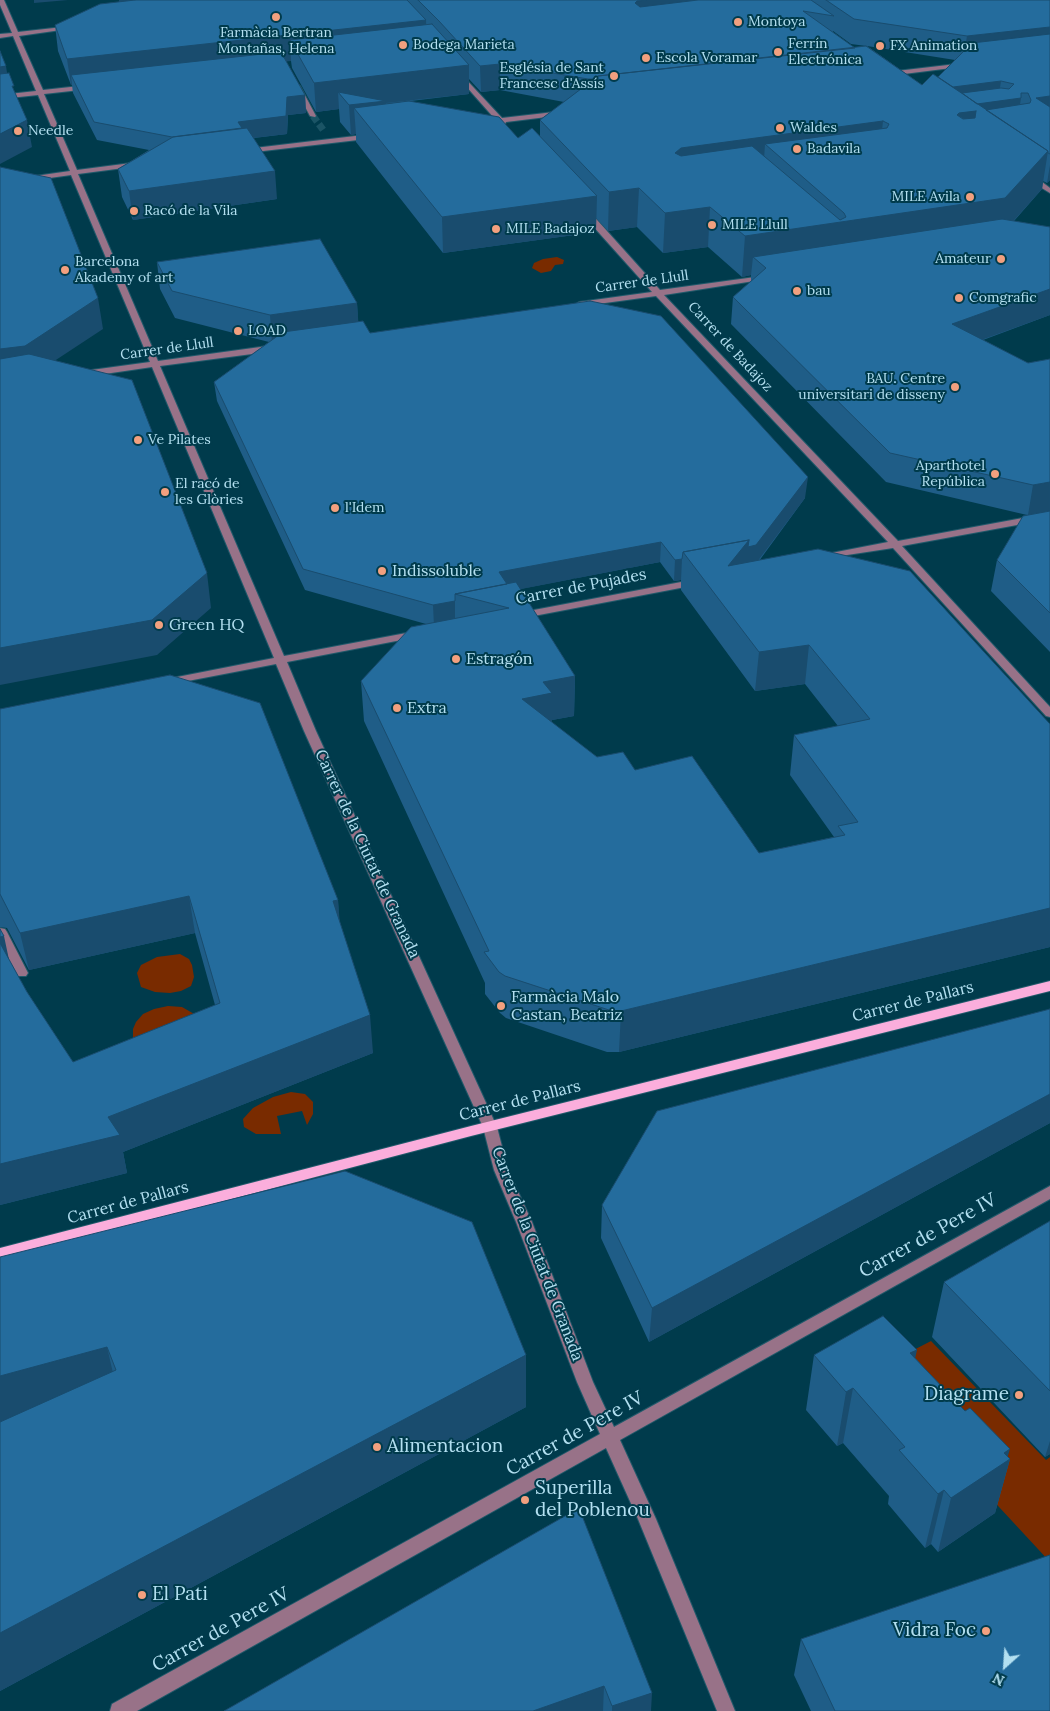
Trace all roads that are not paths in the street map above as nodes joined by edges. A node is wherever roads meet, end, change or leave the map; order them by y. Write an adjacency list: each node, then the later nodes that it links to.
1 (1, 0): 3 (street, Carrer de la Ciutat de Granada)
2 (82, 27): 3 (street)
3 (15, 34): 4 (street); 10 (street, Carrer de la Ciutat de Granada)
4 (0, 36)
5 (976, 64): 8 (street)
6 (456, 71): 14 (street)
7 (292, 77): 13 (street)
8 (892, 79)
9 (99, 86): 10 (street)
10 (39, 92): 11 (street); 20 (street, Carrer de la Ciutat de Granada)
11 (0, 97)
12 (567, 112): 14 (street)
13 (313, 116)
14 (500, 120): 15 (street); 16 (street)
15 (480, 122)
16 (512, 132)
17 (378, 135): 18 (street)
18 (236, 152)
19 (150, 163): 20 (street)
20 (74, 172): 22 (street); 29 (street, Carrer de la Ciutat de Granada)
21 (1026, 174): 23 (street)
22 (0, 183)
23 (1050, 191)
24 (580, 207): 26 (street, Carrer de Badajoz)
25 (780, 275): 26 (street, Carrer de Llull)
26 (659, 294): 27 (street, Carrer de Llull); 32 (street, Carrer de Badajoz)
27 (571, 306)
28 (282, 346): 29 (street, Carrer de Llull)
29 (156, 364): 30 (street, Carrer de Llull); 37 (street, Carrer de la Ciutat de Granada)
30 (72, 376)
31 (1050, 516): 32 (street)
32 (895, 544): 33 (street); 39 (street, Carrer de Badajoz)
33 (817, 559)
34 (709, 580): 35 (street, Carrer de Pujades)
35 (509, 617)
36 (432, 632): 37 (street)
37 (280, 660): 38 (street); 43 (street, Carrer de la Ciutat de Granada)
38 (154, 684)
39 (1050, 714)
40 (0, 932): 41 (street)
41 (21, 973)
42 (1050, 986): 43 (main road, Carrer de Pallars)
43 (490, 1126): 45 (main road, Carrer de Pallars); 46 (street, Carrer de la Ciutat de Granada)
44 (1050, 1192): 46 (street, Carrer de Pere IV)
45 (0, 1254)
46 (610, 1439): 47 (street, Carrer de Pere IV); 48 (street, Carrer de la Ciutat de Granada)
47 (119, 1711)
48 (726, 1711)

